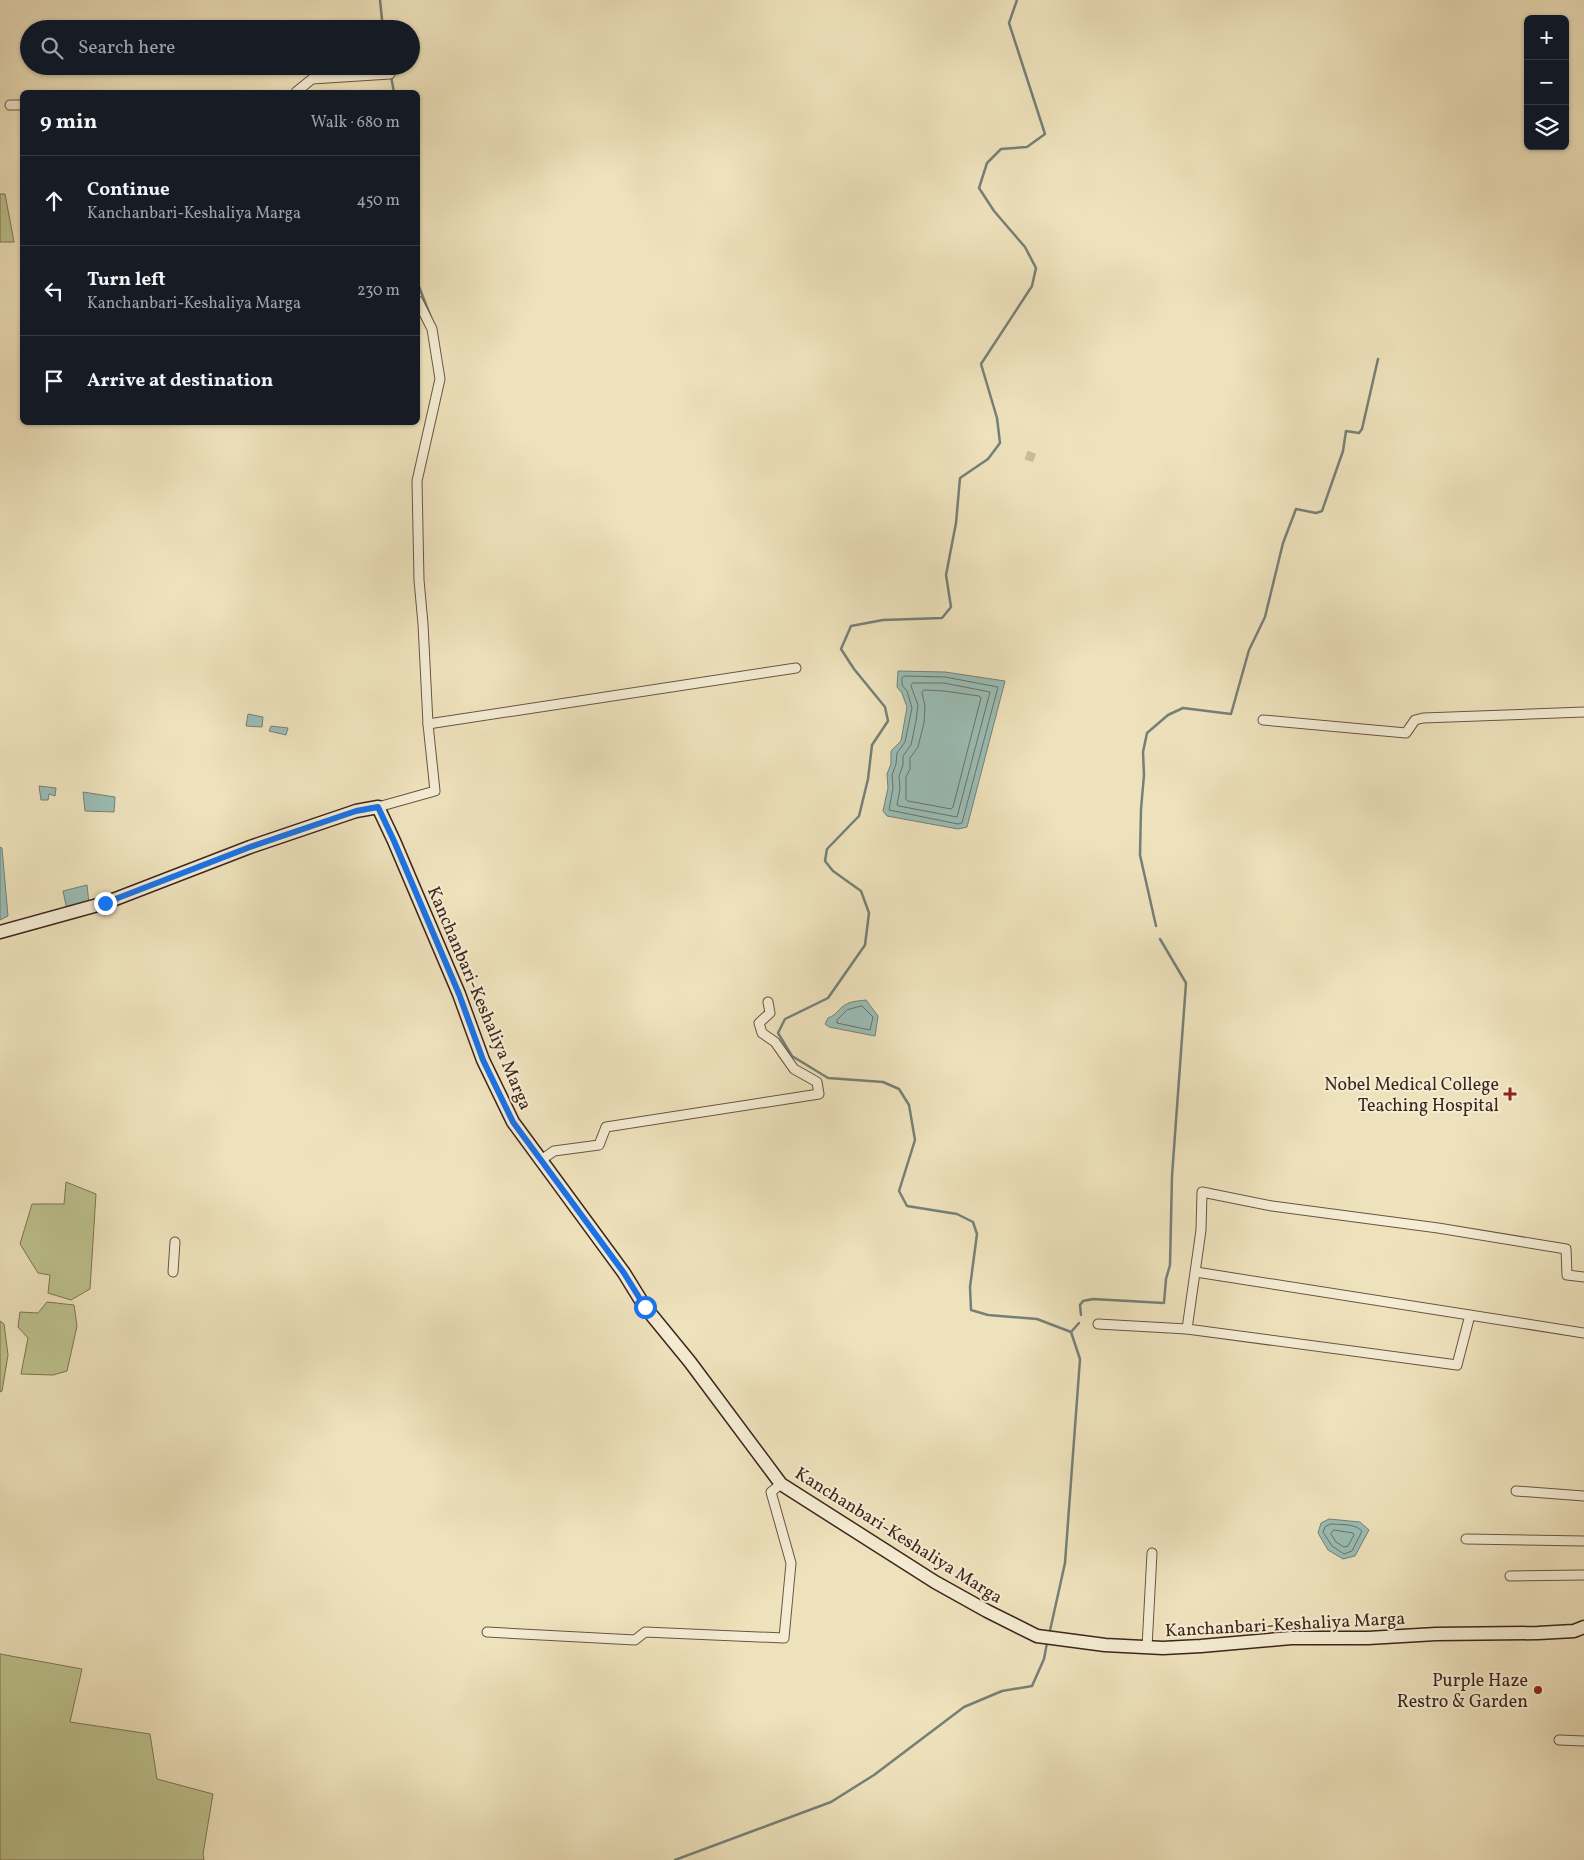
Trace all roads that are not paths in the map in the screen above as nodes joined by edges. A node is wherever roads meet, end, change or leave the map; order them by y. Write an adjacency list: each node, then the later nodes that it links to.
1 (374, 75): 2 (street)
2 (298, 90)
3 (10, 104): 4 (street)
4 (20, 106)
5 (420, 305): 9 (street)
6 (796, 668): 9 (street)
7 (1584, 712): 8 (street)
8 (1263, 720)
9 (428, 724): 10 (street)
10 (378, 807): 11 (street); 13 (street, Kanchanbari-Keshaliya Marga)
11 (0, 932)
12 (768, 1002): 13 (street)
13 (541, 1160): 22 (street, Kanchanbari-Keshaliya Marga)
14 (175, 1242): 15 (street)
15 (173, 1272)
16 (1196, 1272): 17 (street); 18 (street); 20 (street)
17 (1584, 1276)
18 (1470, 1315): 20 (street); 21 (street)
19 (1098, 1324): 20 (street)
20 (1187, 1329)
21 (1584, 1333)
22 (781, 1484): 31 (street); 32 (street, Kanchanbari-Keshaliya Marga)
23 (1516, 1491): 24 (street)
24 (1584, 1496)
25 (1466, 1539): 26 (street)
26 (1584, 1541)
27 (1152, 1554): 32 (street)
28 (1584, 1575): 29 (street)
29 (1510, 1576)
30 (1584, 1627): 32 (street, Kanchanbari-Keshaliya Marga)
31 (487, 1632)
32 (1147, 1647)
33 (1559, 1740): 34 (street)
34 (1584, 1741)

